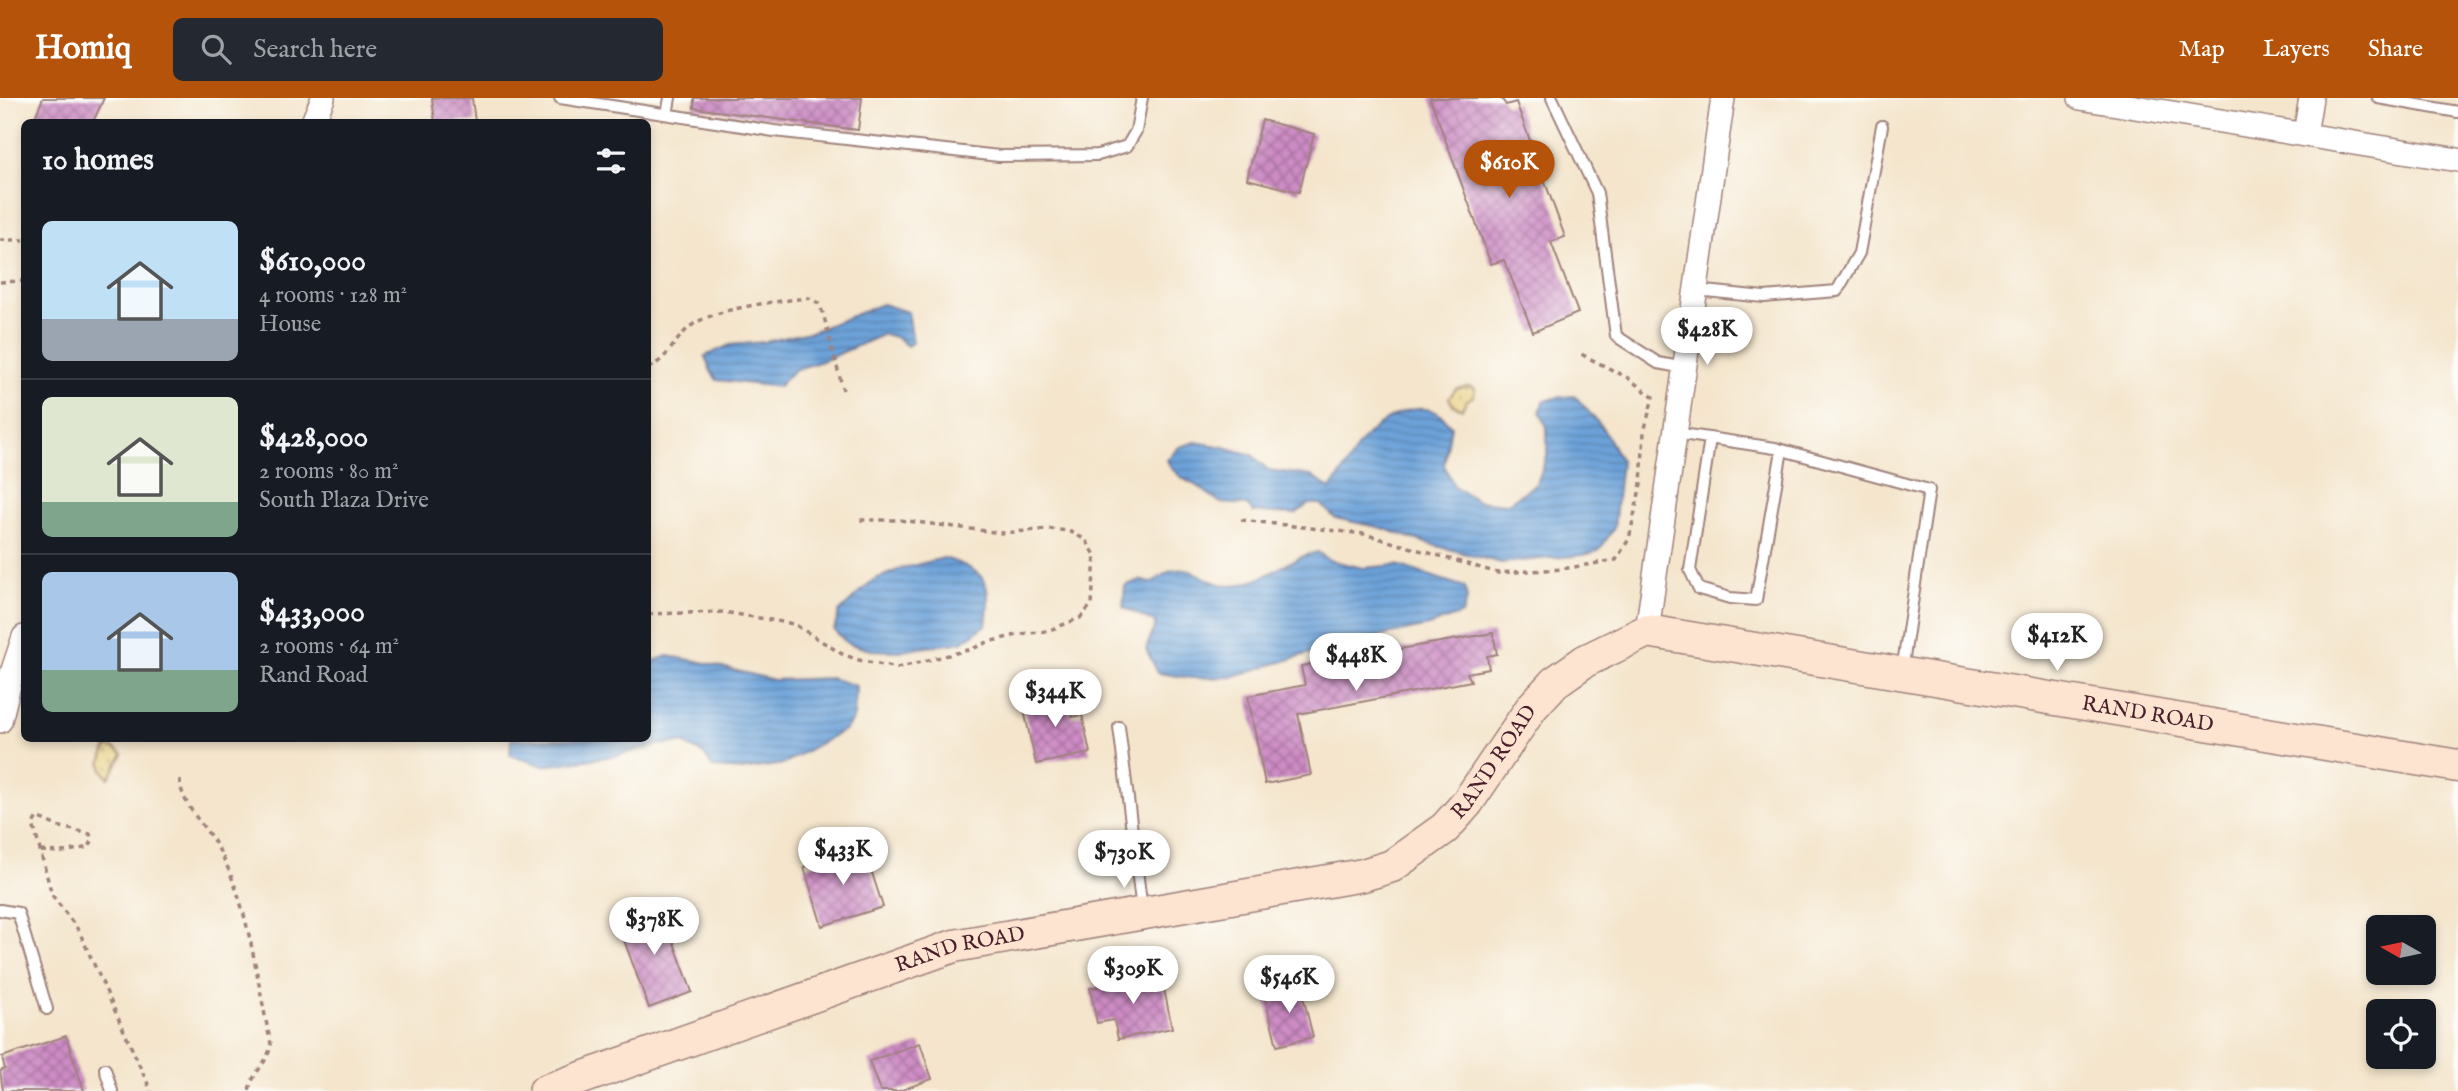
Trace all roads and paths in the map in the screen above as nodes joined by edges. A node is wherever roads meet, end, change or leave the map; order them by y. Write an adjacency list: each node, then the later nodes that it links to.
1 (323, 98): 12 (street)
2 (560, 98): 11 (lane)
3 (670, 98): 11 (lane)
4 (1142, 98): 11 (lane)
5 (1552, 98): 23 (lane)
6 (1723, 98): 20 (street)
7 (2080, 98): 14 (street)
8 (2311, 98): 14 (street)
9 (2378, 98): 10 (lane)
10 (2458, 112)
11 (667, 114)
12 (314, 119)
13 (1882, 126): 20 (lane)
14 (2305, 134): 15 (street)
15 (2458, 160)
16 (0, 240): 17 (path)
17 (21, 240)
18 (21, 281): 19 (path)
19 (0, 282)
20 (1696, 290): 23 (street)
21 (1579, 353): 29 (path)
22 (651, 366): 24 (path)
23 (1685, 368): 25 (street)
24 (843, 390)
25 (1675, 433): 26 (lane); 31 (street)
26 (1710, 438): 27 (lane); 27 (lane)
27 (1782, 450): 33 (lane)
28 (859, 520): 30 (path)
29 (1241, 520)
30 (651, 614)
31 (1647, 631): 33 (street, RAND ROAD); 40 (street, RAND ROAD)
32 (21, 646): 34 (street)
33 (1902, 674): 36 (street, RAND ROAD)
34 (0, 721)
35 (1119, 727): 40 (lane)
36 (2458, 766)
37 (180, 779): 45 (path)
38 (41, 851): 38 (path); 44 (path)
39 (0, 911): 41 (lane)
40 (1142, 913): 46 (street, RAND ROAD)
41 (47, 1009)
42 (106, 1069): 43 (lane)
43 (112, 1091)
44 (151, 1091)
45 (249, 1091)
46 (545, 1091)

